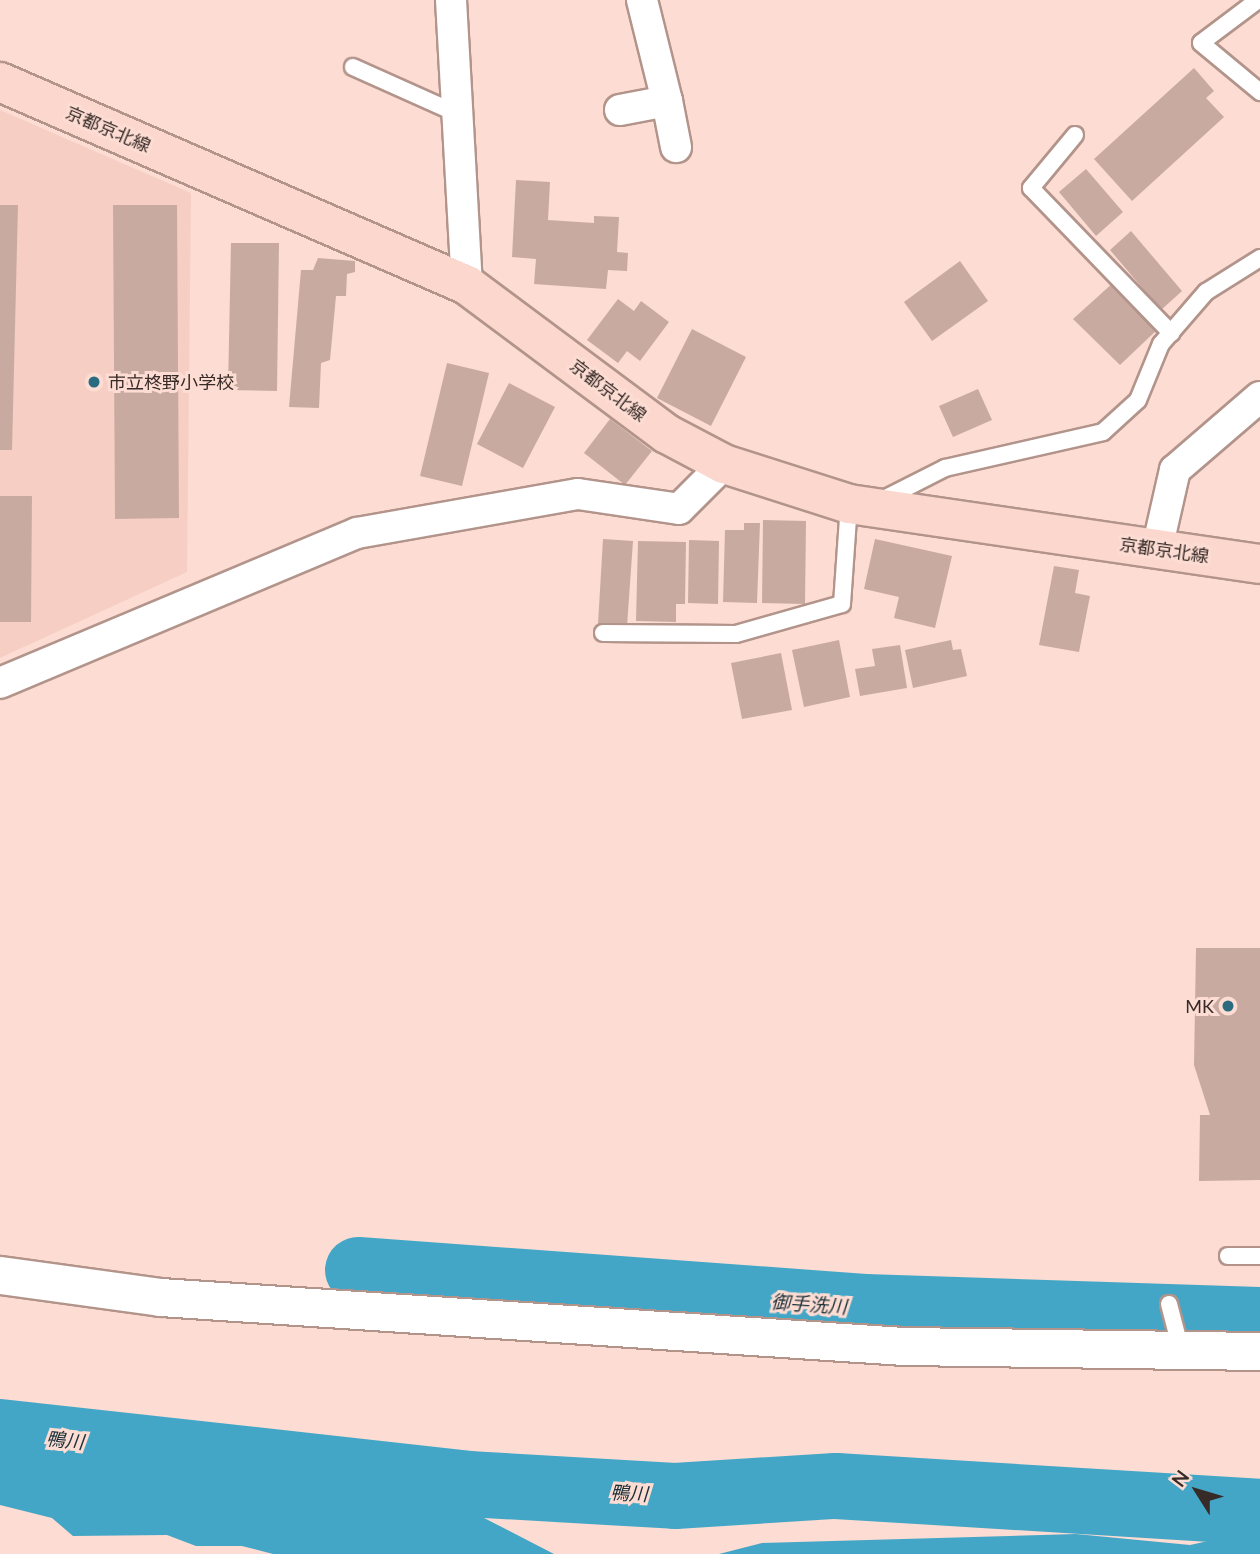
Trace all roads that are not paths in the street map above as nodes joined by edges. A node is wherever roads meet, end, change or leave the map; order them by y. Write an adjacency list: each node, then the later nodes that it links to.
1 (451, 0): 9 (street)
2 (642, 0): 7 (street)
3 (1258, 0): 6 (lane)
4 (353, 67): 9 (lane)
5 (0, 82): 13 (main road, 京都京北線)
6 (1260, 92)
7 (667, 101): 8 (street); 11 (street)
8 (620, 110)
9 (458, 114): 13 (street)
10 (1075, 135): 14 (lane)
11 (676, 147)
12 (1260, 258): 14 (lane)
13 (467, 285): 16 (main road, 京都京北線)
14 (1171, 333): 17 (lane)
15 (1260, 397): 18 (street)
16 (724, 464): 17 (main road, 京都京北線); 21 (street)
17 (859, 506): 18 (main road, 京都京北線); 20 (lane)
18 (1157, 549): 19 (main road, 京都京北線)
19 (1260, 565)
20 (603, 633)
21 (0, 683)
22 (1228, 1256): 23 (lane)
23 (1260, 1256)
24 (0, 1275): 27 (street)
25 (1169, 1304): 27 (lane)
26 (1260, 1351): 27 (street)
27 (1181, 1353)

